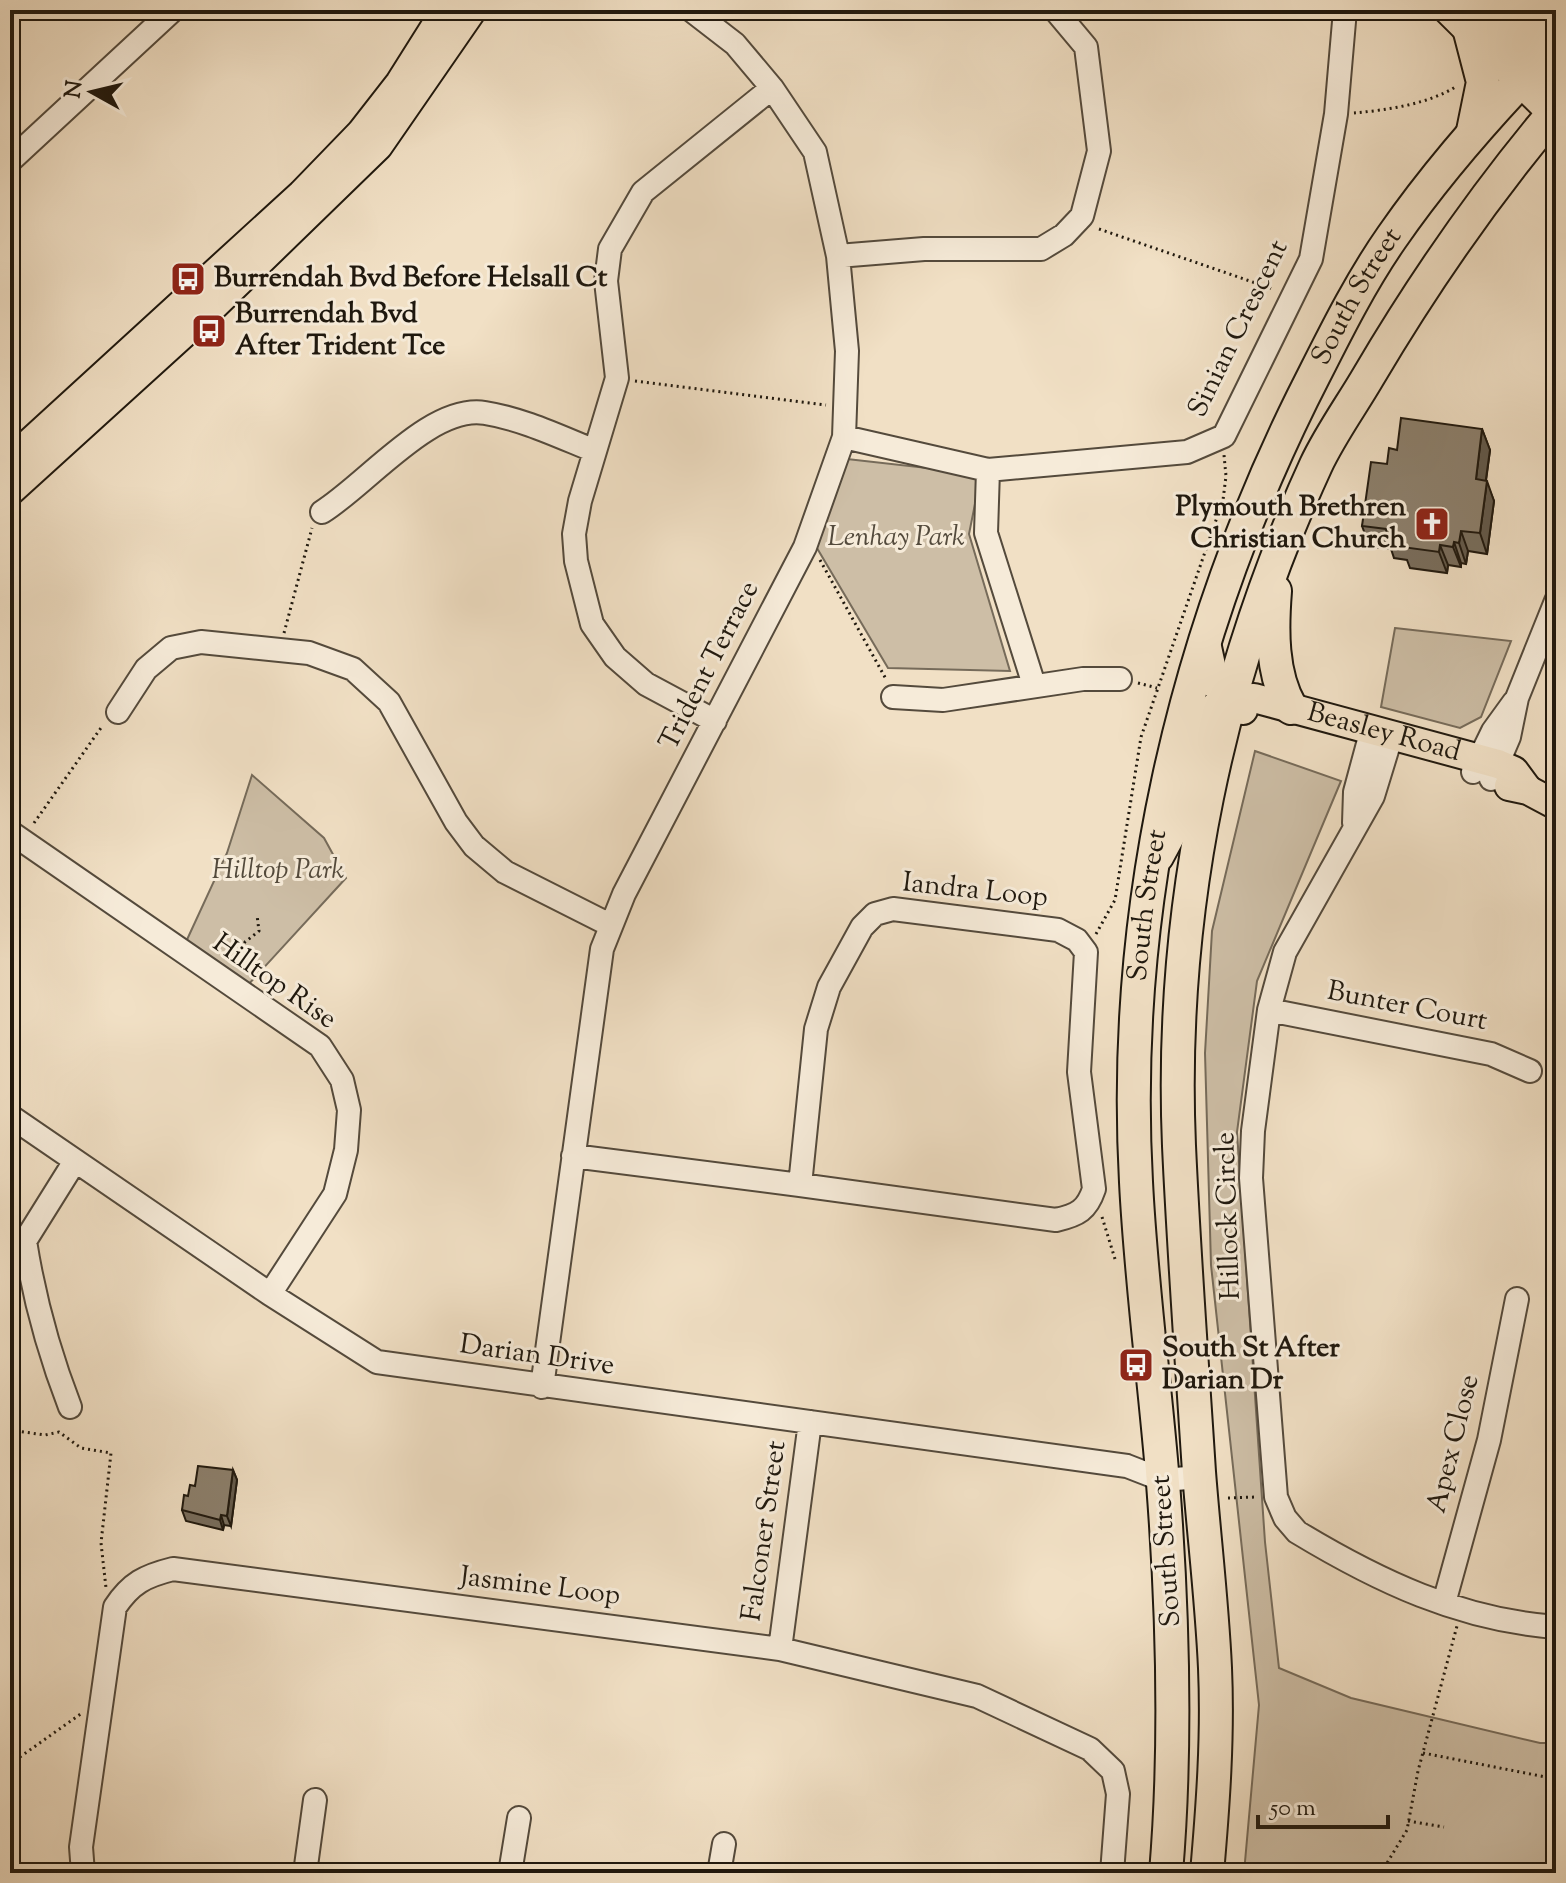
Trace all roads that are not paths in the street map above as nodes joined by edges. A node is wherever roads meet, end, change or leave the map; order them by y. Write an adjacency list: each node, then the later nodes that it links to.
1 (173, 10): 12 (street)
2 (446, 10): 16 (main road)
3 (472, 10): 18 (main road)
4 (692, 10): 10 (street, Trident Terrace)
5 (1055, 10): 13 (street)
6 (1345, 10): 17 (street, Sinian Crescent)
7 (1473, 16): 8 (highway); 9 (main road); 11 (highway)
8 (1556, 27)
9 (1546, 84): 11 (highway, South Street); 20 (highway, South Street)
10 (772, 88): 13 (street, Trident Terrace); 15 (street)
11 (1471, 138): 22 (highway, South Street)
12 (10, 161)
13 (838, 256): 14 (street, Trident Terrace)
14 (844, 437): 17 (street, Sinian Crescent); 29 (street, Trident Terrace)
15 (595, 451): 19 (street); 29 (street)
16 (10, 461)
17 (988, 470): 24 (street)
18 (10, 491)
19 (322, 512)
20 (1278, 556): 26 (highway, South Street); 27 (highway)
21 (1556, 601): 31 (street)
22 (1205, 637): 26 (main road); 34 (highway, South Street)
23 (1120, 679): 24 (street)
24 (1034, 685): 25 (street)
25 (893, 697)
26 (1229, 699): 27 (main road, Beasley Road); 30 (main road, Beasley Road); 34 (main road); 47 (highway, South Street)
27 (1291, 708): 30 (main road, Beasley Road)
28 (118, 712): 35 (street)
29 (715, 721): 35 (street, Trident Terrace)
30 (1380, 739): 31 (main road, Beasley Road); 36 (street, Hillock Circle)
31 (1485, 768): 32 (main road, Beasley Road)
32 (1556, 805)
33 (16, 837): 42 (street, Hilltop Rise)
34 (1152, 867): 48 (highway, South Street)
35 (610, 925): 39 (street, Trident Terrace)
36 (1269, 1010): 37 (street, Bunter Court); 49 (street, Hillock Circle)
37 (1530, 1071)
38 (10, 1116): 40 (street, Darian Drive)
39 (573, 1156): 41 (street); 44 (street, Trident Terrace)
40 (75, 1161): 42 (street, Darian Drive); 45 (street)
41 (800, 1185): 41 (street, Iandra Loop)
42 (270, 1294): 44 (street, Darian Drive)
43 (1517, 1299): 49 (street, Apex Close)
44 (542, 1387): 46 (street, Darian Drive)
45 (70, 1407)
46 (810, 1422): 48 (street, Darian Drive); 51 (street, Falconer Street)
47 (1199, 1466): 48 (street, Darian Drive); 61 (highway, South Street)
48 (1162, 1469): 60 (highway, South Street)
49 (1453, 1606): 50 (street, Hillock Circle)
50 (1556, 1627)
51 (780, 1649): 55 (street, Jasmine Loop); 59 (street, Jasmine Loop)
52 (315, 1800): 56 (street)
53 (519, 1818): 57 (street)
54 (724, 1844): 58 (street)
55 (83, 1873)
56 (305, 1873)
57 (510, 1873)
58 (719, 1873)
59 (1112, 1873)
60 (1166, 1873)
61 (1207, 1873)

